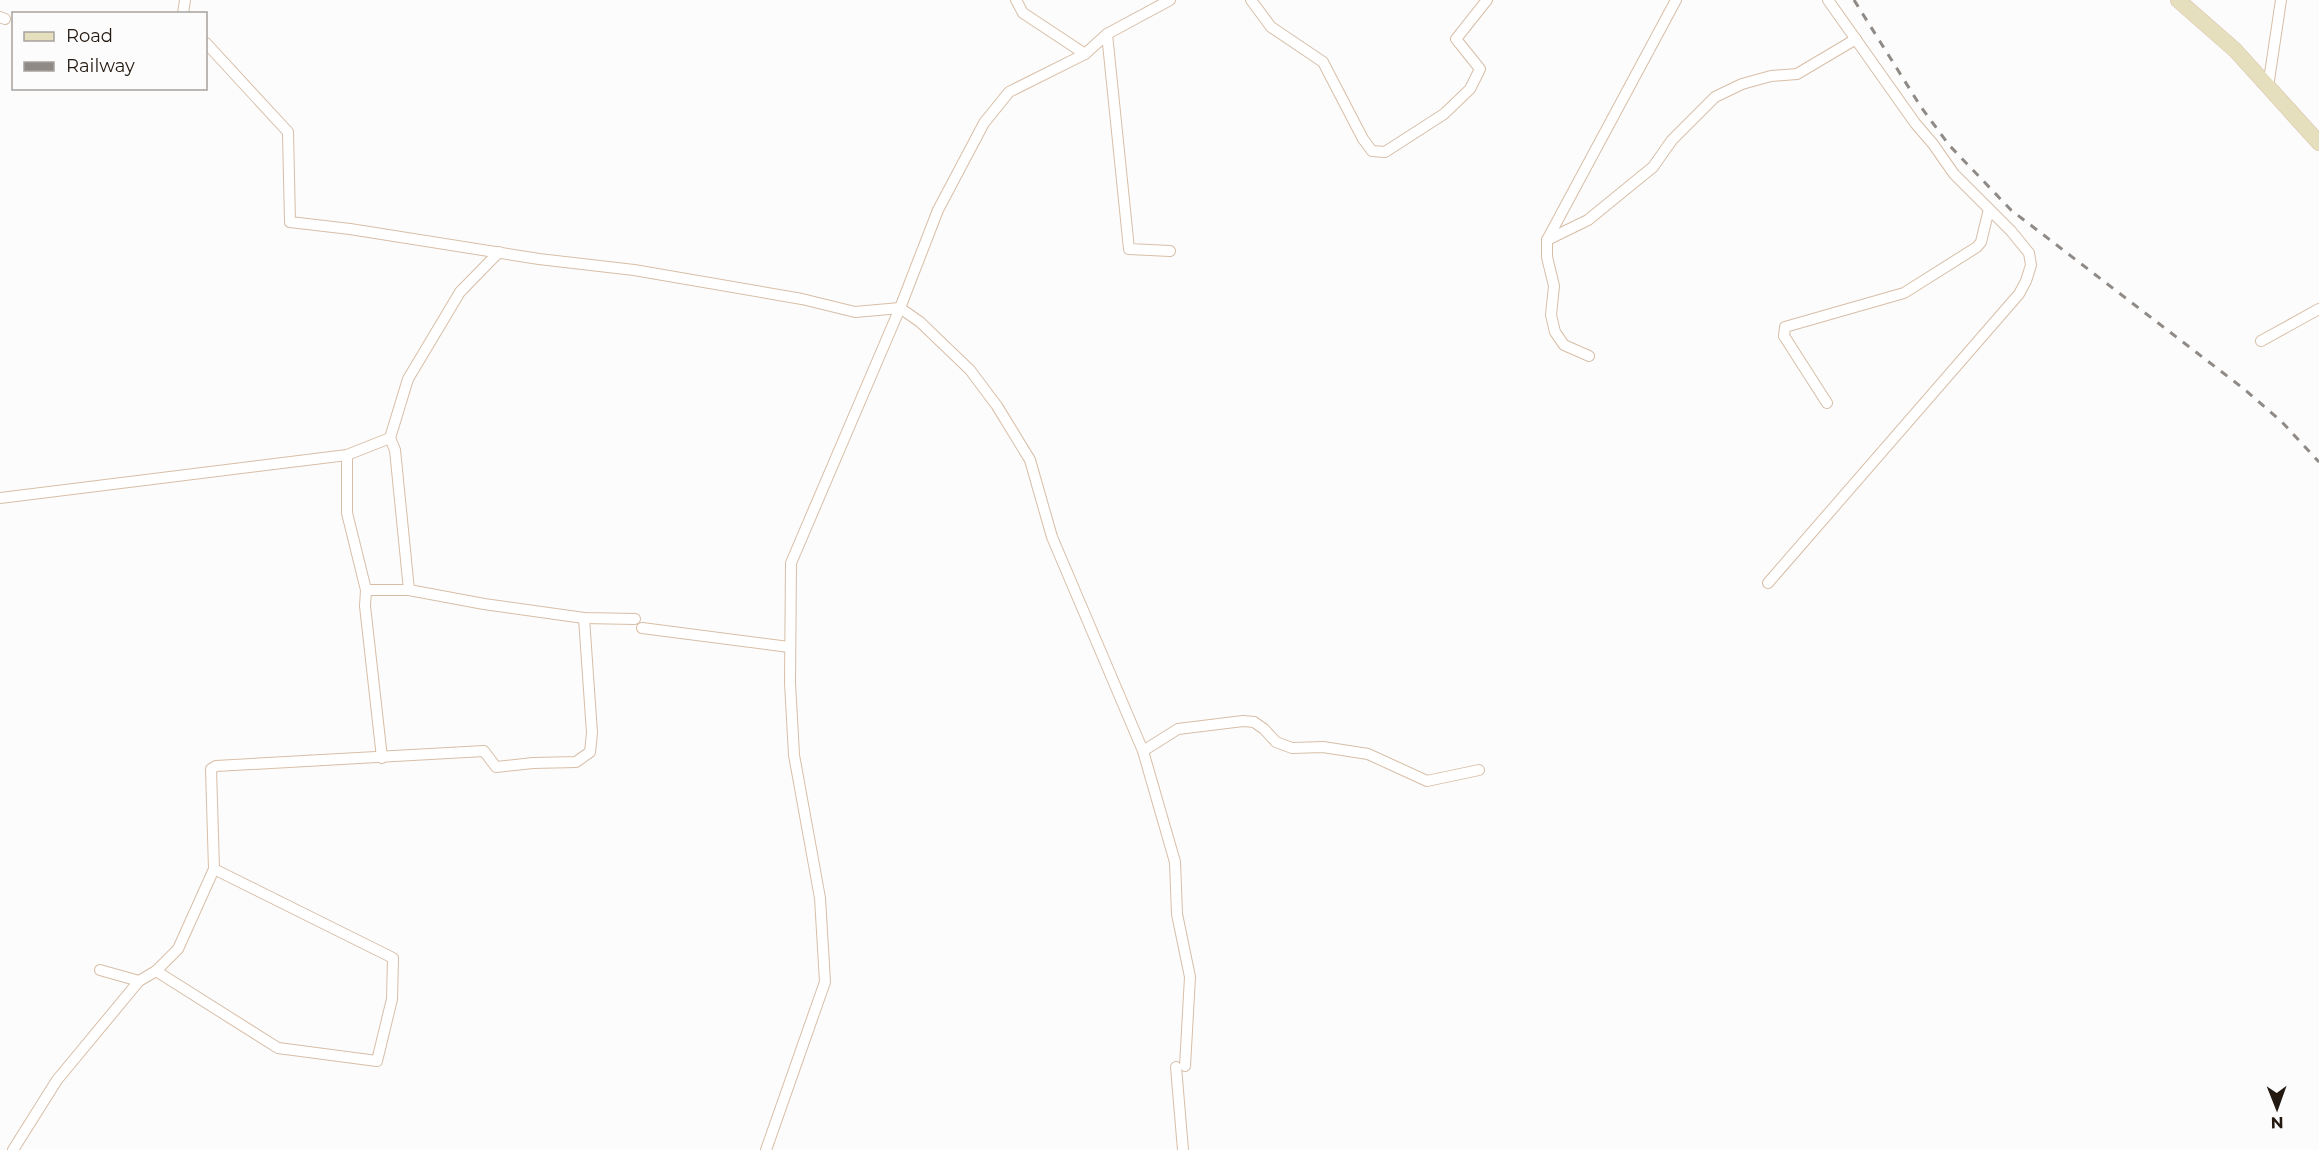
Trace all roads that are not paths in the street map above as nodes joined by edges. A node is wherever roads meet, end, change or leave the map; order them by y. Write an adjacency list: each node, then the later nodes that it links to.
1 (1016, 0): 12 (street)
2 (1170, 0): 9 (street)
3 (1251, 0): 4 (street)
4 (1487, 0)
5 (1676, 0): 16 (street)
6 (1828, 0): 10 (street)
7 (2178, 0): 13 (main road)
8 (2281, 0): 13 (street)
9 (1107, 34): 12 (street); 17 (street)
10 (1856, 39): 15 (street); 16 (street)
11 (207, 45): 18 (street)
12 (1084, 54): 19 (street)
13 (2268, 87): 14 (main road)
14 (2319, 143)
15 (1989, 209): 23 (street); 27 (street)
16 (1547, 240): 22 (street)
17 (1170, 251)
18 (499, 252): 19 (street); 24 (street)
19 (900, 308): 31 (street); 32 (street)
20 (2319, 309): 21 (street)
21 (2261, 341)
22 (1588, 356)
23 (1827, 403)
24 (390, 438): 25 (street); 29 (street)
25 (347, 455): 26 (street); 28 (street)
26 (0, 498)
27 (1768, 583)
28 (366, 590): 29 (street); 33 (street)
29 (409, 590): 30 (street)
30 (584, 618): 31 (street); 33 (street)
31 (789, 647): 40 (street)
32 (1143, 751): 34 (street); 41 (street)
33 (382, 758): 35 (street)
34 (1479, 771)
35 (214, 869): 37 (street); 37 (street)
36 (100, 970): 38 (street)
37 (156, 971): 38 (street)
38 (139, 981): 39 (street)
39 (13, 1150)
40 (766, 1150)
41 (1183, 1150)

